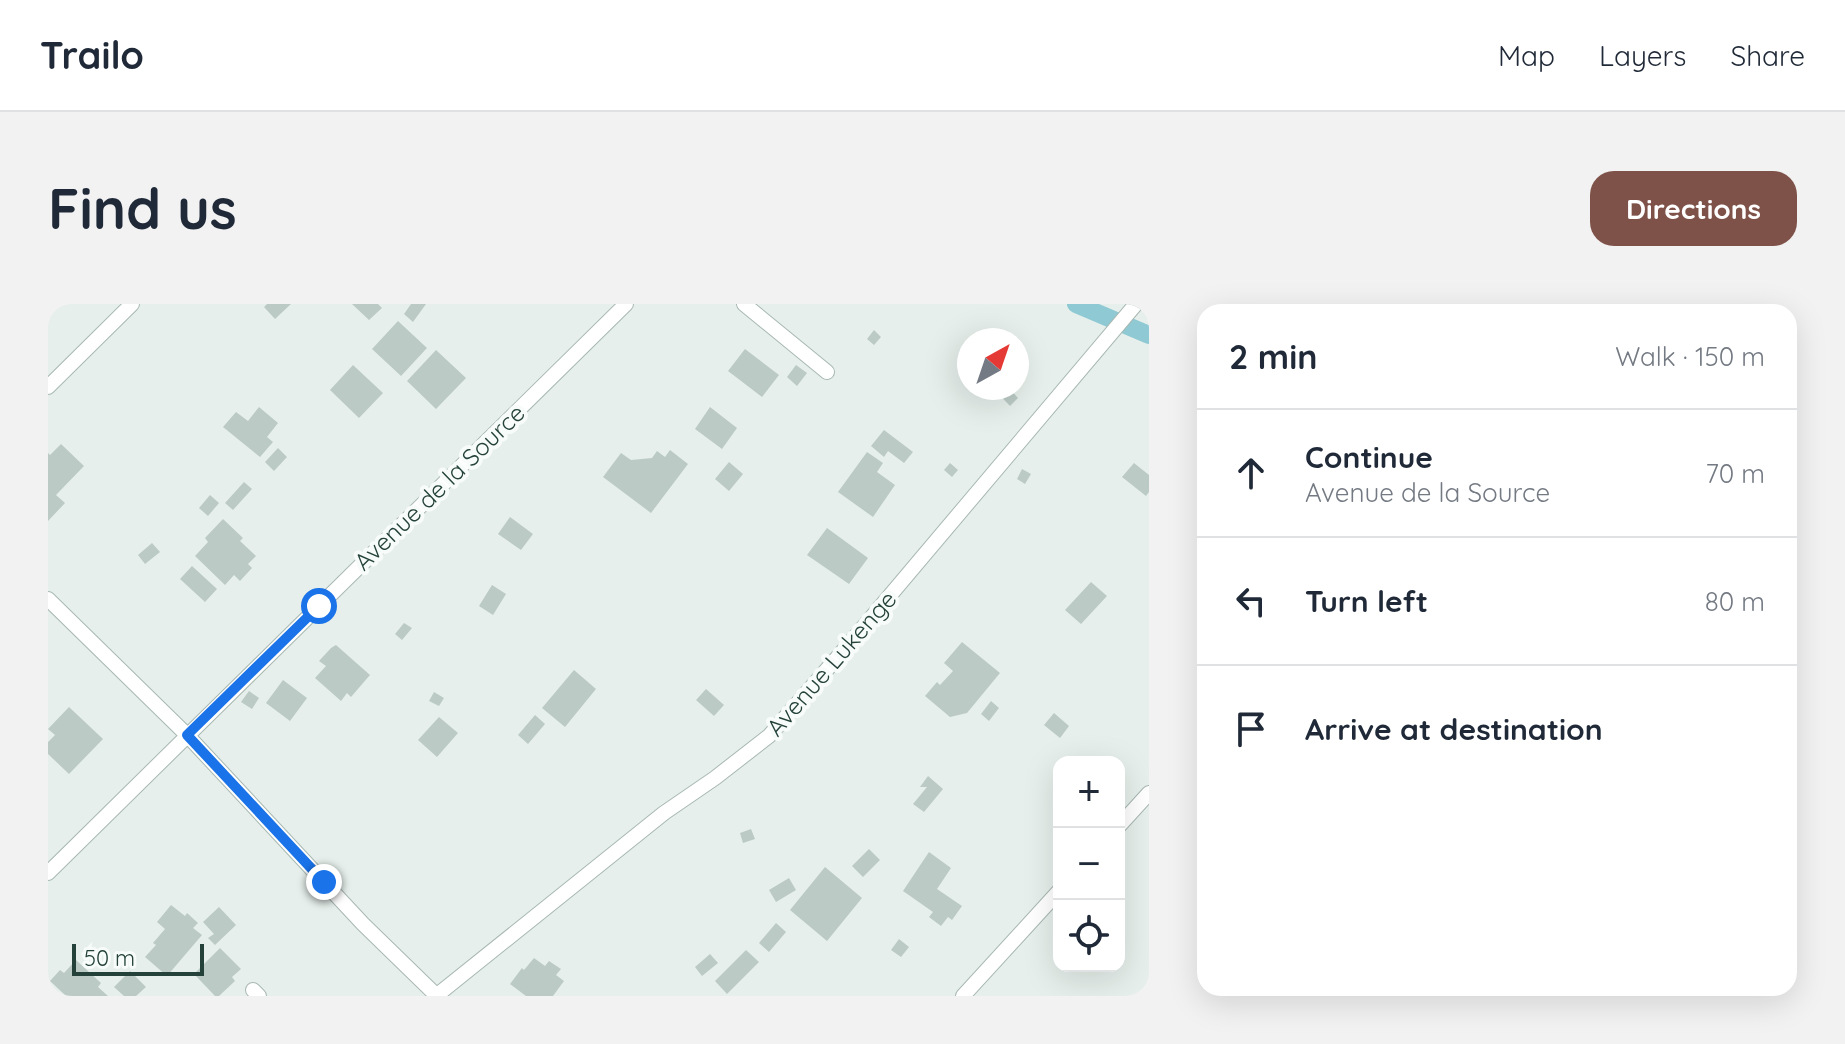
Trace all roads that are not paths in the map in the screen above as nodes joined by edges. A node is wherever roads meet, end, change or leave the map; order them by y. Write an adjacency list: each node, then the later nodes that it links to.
1 (132, 304): 6 (street)
2 (626, 304): 8 (street, Avenue de la Source)
3 (744, 304): 5 (street)
4 (1136, 304): 13 (street, Avenue Lukenge)
5 (827, 372)
6 (48, 387)
7 (48, 599): 8 (street)
8 (187, 735): 11 (street, Avenue de la Source); 13 (street)
9 (1149, 793): 10 (street)
10 (1125, 819)
11 (48, 873)
12 (1053, 898): 14 (street)
13 (436, 996)
14 (963, 996)

